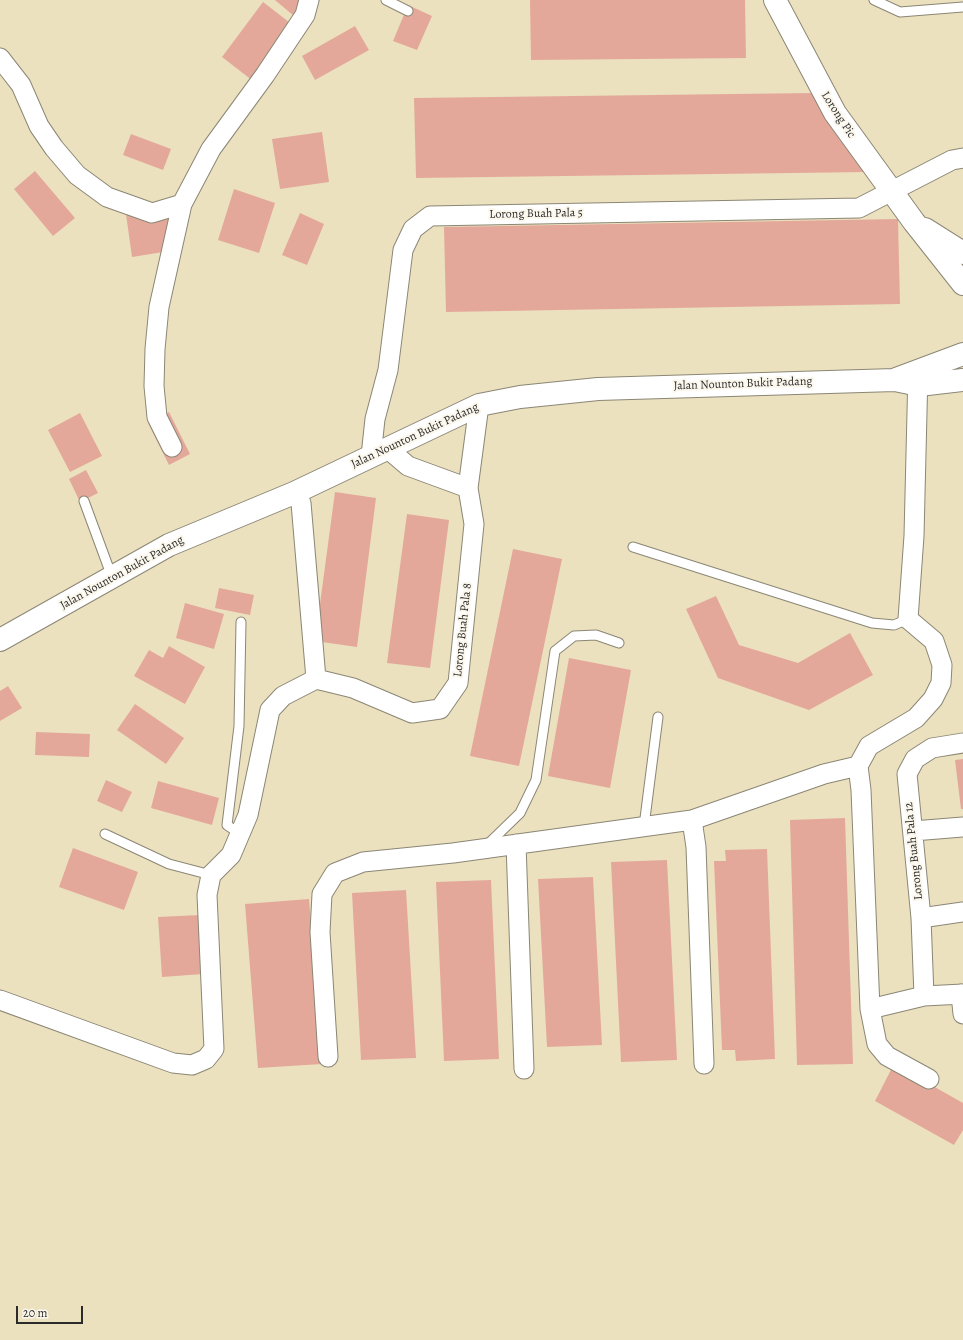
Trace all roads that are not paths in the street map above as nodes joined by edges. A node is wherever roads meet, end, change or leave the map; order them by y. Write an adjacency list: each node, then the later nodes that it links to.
1 (309, 0): 10 (street)
2 (386, 0): 6 (lane)
3 (775, 0): 9 (street, Lorong Pic)
4 (874, 0): 5 (lane)
5 (963, 7)
6 (408, 11)
7 (0, 58): 10 (street)
8 (963, 158): 9 (street, Lorong Buah Pala 5)
9 (892, 191): 11 (street, Lorong Pic); 19 (street, Lorong Buah Pala 5)
10 (182, 204): 18 (street)
11 (914, 222): 12 (street, Lorong Pic); 13 (street, Lorong Pic)
12 (963, 252)
13 (963, 284)
14 (963, 354): 15 (street)
15 (919, 378): 16 (street, Jalan Nounton Bukit Padang); 17 (street, Jalan Nounton Bukit Padang); 25 (street)
16 (963, 380)
17 (479, 405): 19 (street, Jalan Nounton Bukit Padang); 20 (street, Lorong Buah Pala 8)
18 (172, 447)
19 (379, 452): 20 (street); 21 (street, Jalan Nounton Bukit Padang)
20 (468, 488): 29 (street, Lorong Buah Pala 8)
21 (294, 493): 24 (street, Jalan Nounton Bukit Padang); 29 (street)
22 (84, 501): 24 (lane)
23 (633, 547): 25 (lane)
24 (112, 577): 27 (street, Jalan Nounton Bukit Padang)
25 (908, 619): 32 (street)
26 (241, 622): 38 (lane)
27 (0, 640)
28 (619, 643): 40 (lane)
29 (316, 679): 38 (street)
30 (658, 717): 34 (lane)
31 (963, 743): 36 (street, Lorong Buah Pala 12)
32 (858, 766): 33 (street); 47 (street)
33 (692, 820): 34 (street); 50 (street)
34 (644, 826): 39 (street)
35 (963, 827): 36 (street)
36 (912, 831): 43 (street, Lorong Buah Pala 12)
37 (105, 834): 41 (lane)
38 (240, 834): 41 (street)
39 (516, 844): 40 (street); 51 (street)
40 (483, 849): 49 (street)
41 (211, 875): 46 (street)
42 (963, 912): 43 (street)
43 (921, 918): 45 (street, Lorong Buah Pala 12)
44 (962, 994): 45 (street); 48 (street)
45 (924, 996): 47 (street)
46 (0, 1000)
47 (870, 1009): 52 (street)
48 (963, 1014)
49 (328, 1057)
50 (704, 1064)
51 (524, 1068)
52 (929, 1079)

